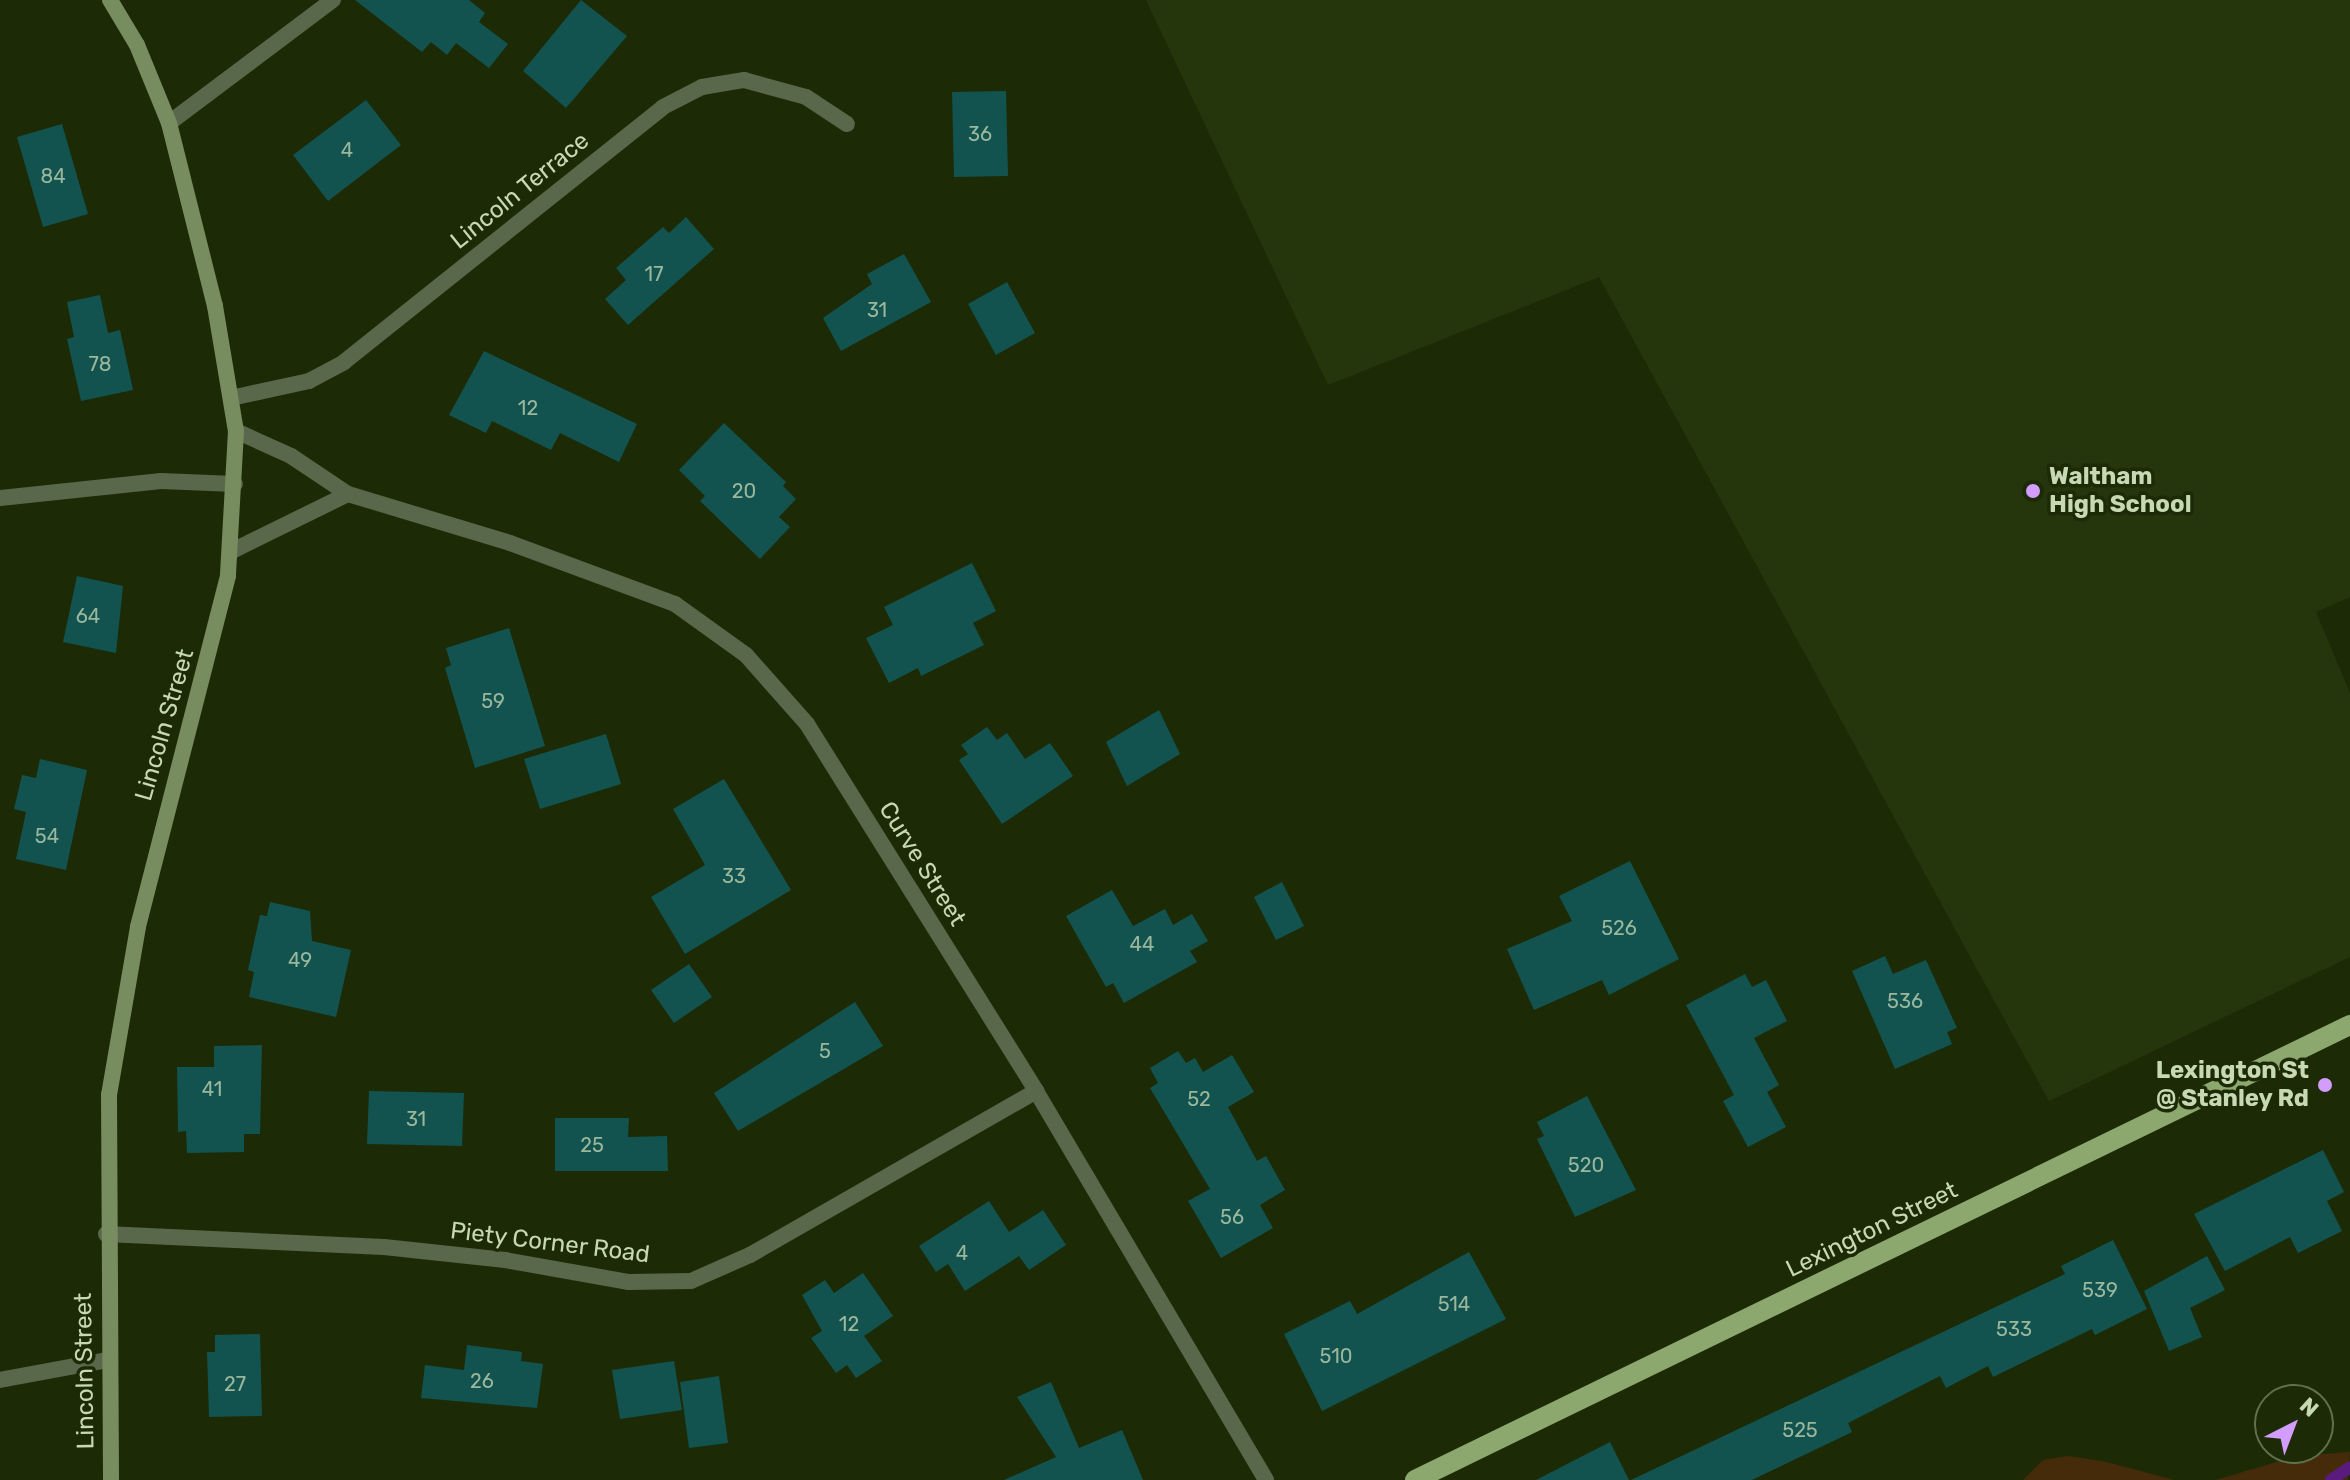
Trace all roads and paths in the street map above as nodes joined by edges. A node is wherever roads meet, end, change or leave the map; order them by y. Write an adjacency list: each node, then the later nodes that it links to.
1 (110, 0): 3 (street, Lincoln Street)
2 (333, 0): 3 (street)
3 (169, 123): 5 (street, Lincoln Street)
4 (847, 124): 5 (street, Lincoln Terrace)
5 (231, 398): 6 (street, Lincoln Street)
6 (236, 431): 7 (street, Lincoln Street); 8 (street, Curve Street)
7 (235, 484): 9 (street); 10 (street, Lincoln Street)
8 (348, 494): 10 (street); 12 (street, Curve Street)
9 (0, 498)
10 (230, 552): 13 (street, Lincoln Street)
11 (2350, 1025): 18 (main road, Lexington Street)
12 (1036, 1091): 13 (street, Piety Corner Road); 17 (street, Curve Street)
13 (106, 1234): 14 (street, Lincoln Street)
14 (108, 1360): 15 (street); 16 (street, Lincoln Street)
15 (0, 1380)
16 (111, 1480)
17 (1266, 1480)
18 (1415, 1480)

